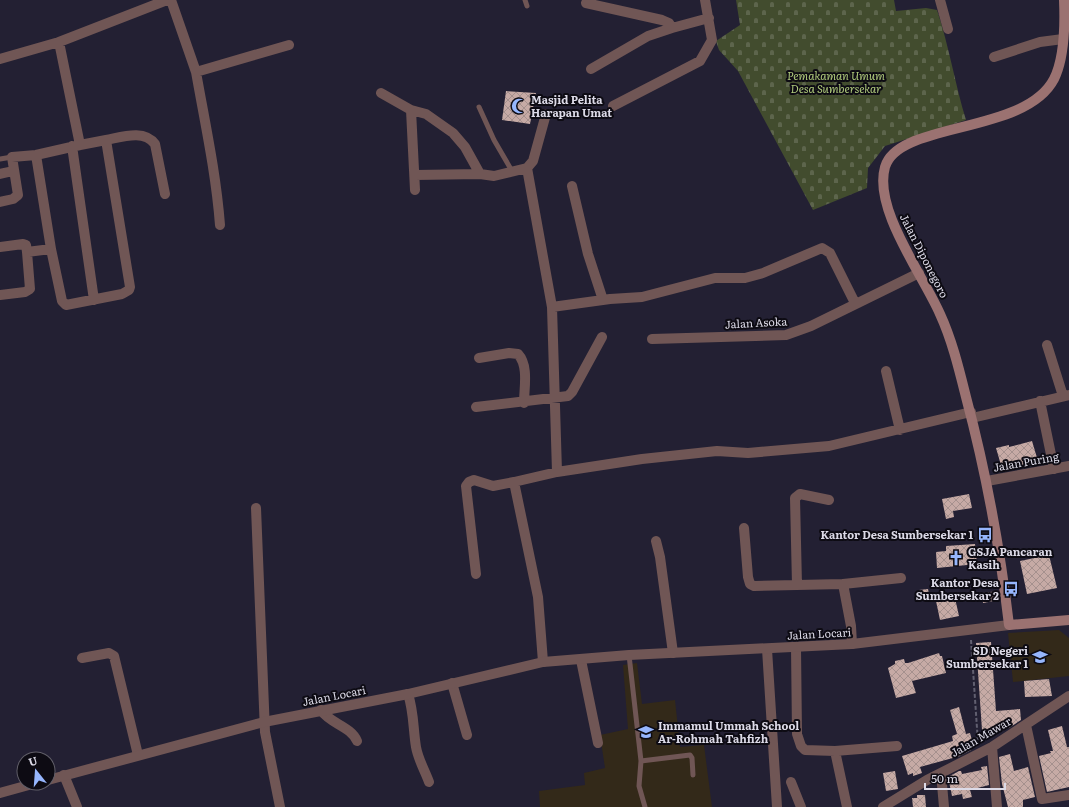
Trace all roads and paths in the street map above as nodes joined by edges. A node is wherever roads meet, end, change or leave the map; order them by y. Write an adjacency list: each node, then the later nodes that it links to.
1 (167, 0): 13 (street)
2 (171, 0): 18 (street)
3 (525, 0): 8 (lane)
4 (705, 0): 9 (street)
5 (940, 0): 11 (street)
6 (1064, 0): 12 (main road, Jalan Diponegoro)
7 (586, 3): 10 (street)
8 (527, 6)
9 (709, 18): 10 (street); 20 (street)
10 (672, 28): 17 (street)
11 (948, 30)
12 (1063, 39): 15 (street); 43 (main road, Jalan Diponegoro)
13 (59, 42): 16 (street); 25 (street)
14 (289, 45): 18 (street)
15 (994, 57)
16 (0, 59)
17 (591, 69)
18 (196, 72): 39 (street)
19 (381, 92): 22 (street)
20 (613, 106)
21 (479, 107): 31 (lane)
22 (411, 110): 33 (street); 34 (street)
23 (546, 114): 29 (street)
24 (106, 140): 25 (street); 37 (street); 45 (street)
25 (76, 146): 26 (street); 45 (street)
26 (36, 155): 27 (street); 41 (street)
27 (12, 158): 28 (lane); 30 (street)
28 (0, 159)
29 (527, 168): 31 (street); 48 (street)
30 (13, 170): 32 (street); 38 (street)
31 (512, 170): 33 (street)
32 (0, 174)
33 (480, 174): 34 (street)
34 (415, 175): 36 (street)
35 (572, 186): 46 (street)
36 (416, 190)
37 (165, 194)
38 (0, 202)
39 (220, 225)
40 (0, 247): 42 (street)
41 (51, 249): 42 (street); 45 (street)
42 (27, 252): 44 (street)
43 (919, 273): 47 (street, Jalan Asoka); 59 (main road, Jalan Diponegoro)
44 (0, 295)
45 (94, 300)
46 (603, 300): 47 (street); 48 (street)
47 (855, 303): 50 (street, Jalan Asoka)
48 (552, 306): 55 (street)
49 (602, 337): 55 (street)
50 (652, 339)
51 (1047, 345): 54 (street)
52 (479, 358): 57 (street)
53 (886, 371): 60 (street)
54 (1066, 396): 56 (street)
55 (556, 398): 57 (street); 63 (street)
56 (1040, 401): 59 (street); 62 (street)
57 (524, 403): 58 (street)
58 (476, 407)
59 (971, 415): 60 (street); 64 (main road, Jalan Diponegoro)
60 (900, 430): 63 (street)
61 (1069, 466): 62 (street, Jalan Puring)
62 (1054, 469): 64 (street, Jalan Puring)
63 (557, 472): 65 (street)
64 (987, 481): 75 (main road, Jalan Diponegoro)
65 (514, 482): 70 (street); 84 (street)
66 (829, 500): 73 (street)
67 (256, 508): 89 (street)
68 (744, 528): 73 (street)
69 (656, 541): 80 (street)
70 (476, 574)
71 (901, 578): 72 (street)
72 (843, 584): 73 (street); 77 (street)
73 (797, 585)
74 (1069, 620): 75 (main road)
75 (1009, 625): 76 (street, Jalan Locari)
76 (971, 629): 77 (street, Jalan Locari); 97 (path)
77 (852, 644): 78 (street, Jalan Locari)
78 (796, 648): 79 (street, Jalan Locari); 96 (street)
79 (767, 649): 80 (street, Jalan Locari); 113 (street)
80 (673, 652): 81 (street, Jalan Locari)
81 (629, 655): 83 (street, Jalan Locari); 99 (lane)
82 (82, 658): 98 (street)
83 (581, 660): 84 (street, Jalan Locari); 93 (street)
84 (543, 662): 85 (street, Jalan Locari)
85 (452, 683): 86 (street, Jalan Locari); 91 (street)
86 (408, 694): 88 (street, Jalan Locari); 104 (street)
87 (1069, 696): 90 (street, Jalan Mawar)
88 (321, 710): 89 (street, Jalan Locari); 92 (street)
89 (264, 722): 98 (street, Jalan Locari); 111 (street)
90 (1026, 725): 95 (street, Jalan Mawar); 109 (street)
91 (467, 735)
92 (357, 741)
93 (598, 743)
94 (898, 746): 96 (street)
95 (992, 747): 97 (street, Jalan Mawar); 118 (street)
96 (835, 751): 115 (street)
97 (979, 754): 100 (street, Jalan Mawar)
98 (138, 756): 102 (street, Jalan Locari)
99 (641, 761): 101 (lane); 112 (lane)
100 (941, 773): 116 (street, Jalan Mawar); 117 (street)
101 (692, 775)
102 (64, 776): 103 (street, Jalan Locari); 110 (street)
103 (56, 778)
104 (429, 782)
105 (791, 782): 114 (street)
106 (16, 789): 107 (street)
107 (0, 793)
108 (1069, 795): 109 (street)
109 (1043, 803)
110 (77, 807)
111 (280, 807)
112 (645, 807)
113 (777, 807)
114 (800, 807)
115 (847, 807)
116 (883, 807)
117 (944, 807)
118 (997, 807)

